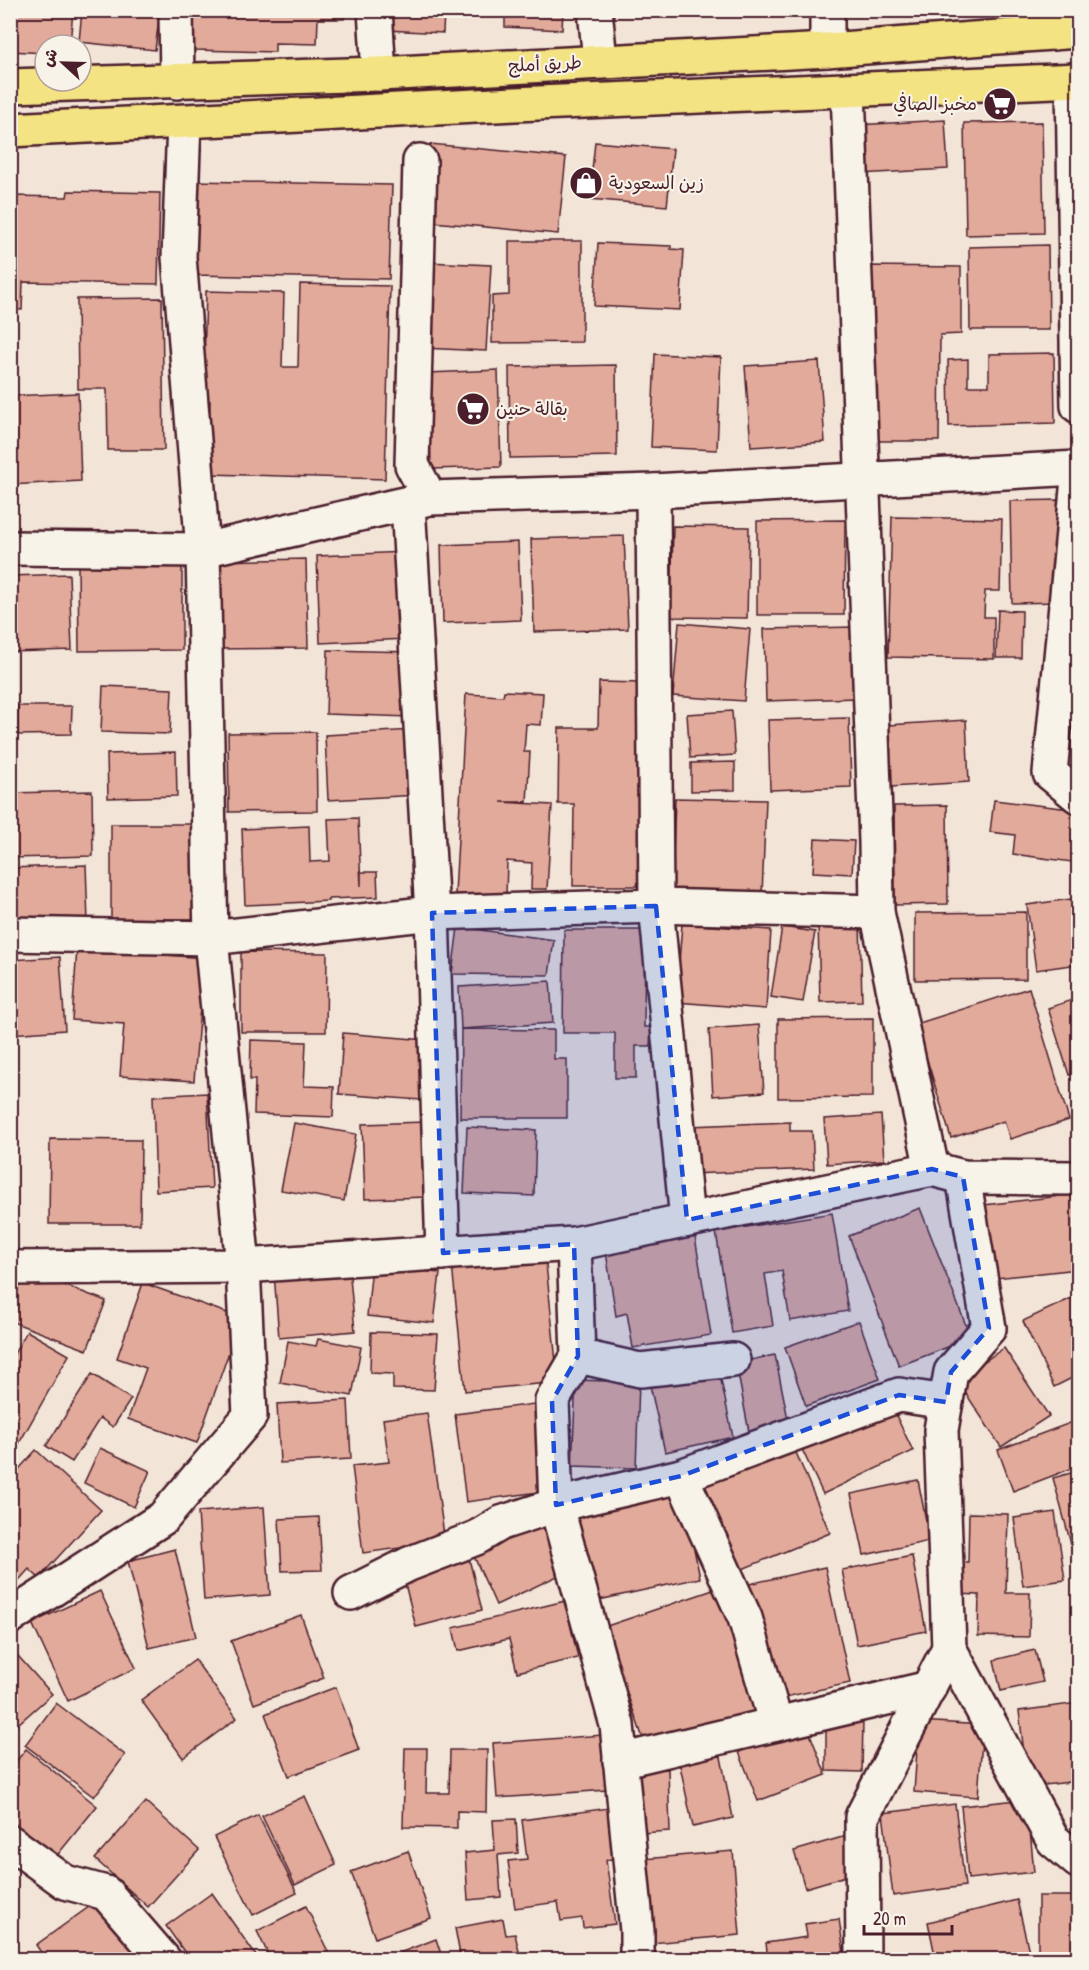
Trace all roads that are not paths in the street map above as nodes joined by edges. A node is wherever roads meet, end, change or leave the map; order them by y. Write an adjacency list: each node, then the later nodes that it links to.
1 (176, 10): 10 (street)
2 (375, 10): 8 (street)
3 (595, 10): 7 (street)
4 (827, 10): 6 (street)
5 (1062, 25): 6 (highway, طريق أملج)
6 (827, 50): 7 (highway, طريق أملج)
7 (600, 60): 8 (highway, طريق أملج)
8 (379, 74): 10 (highway, طريق أملج)
9 (1076, 80): 12 (highway); 16 (street)
10 (177, 82): 11 (highway, طريق أملج)
11 (10, 86)
12 (848, 90): 13 (highway); 19 (street)
13 (184, 122): 14 (highway); 23 (street)
14 (10, 130)
15 (420, 161): 21 (street)
16 (1078, 406)
17 (1078, 468): 19 (street)
18 (1078, 479): 24 (street)
19 (861, 480): 20 (street); 26 (street)
20 (653, 490): 21 (street); 25 (street)
21 (419, 501): 23 (street); 27 (street)
22 (10, 548): 23 (street)
23 (203, 550): 29 (street)
24 (1078, 796)
25 (656, 906): 26 (street); 27 (street); 33 (street)
26 (877, 912): 30 (street)
27 (432, 913): 29 (street); 35 (street)
28 (10, 934): 29 (street)
29 (211, 938): 36 (street)
30 (932, 1169): 31 (street); 33 (street)
31 (963, 1177): 32 (street); 40 (street)
32 (1078, 1178)
33 (687, 1220): 34 (street)
34 (574, 1244): 35 (street); 38 (street)
35 (443, 1253): 36 (street)
36 (243, 1266): 37 (street); 44 (street)
37 (10, 1268)
38 (578, 1356): 39 (street); 42 (street)
39 (733, 1360)
40 (946, 1402): 41 (street); 45 (street)
41 (681, 1476): 42 (street); 47 (street)
42 (556, 1505): 43 (street); 48 (street)
43 (351, 1593)
44 (10, 1617)
45 (949, 1648): 46 (street); 50 (street)
46 (929, 1688): 47 (street); 53 (street)
47 (776, 1724): 48 (street)
48 (620, 1761): 52 (street)
49 (10, 1842): 51 (street)
50 (1078, 1861)
51 (164, 1959)
52 (637, 1959)
53 (863, 1959)

